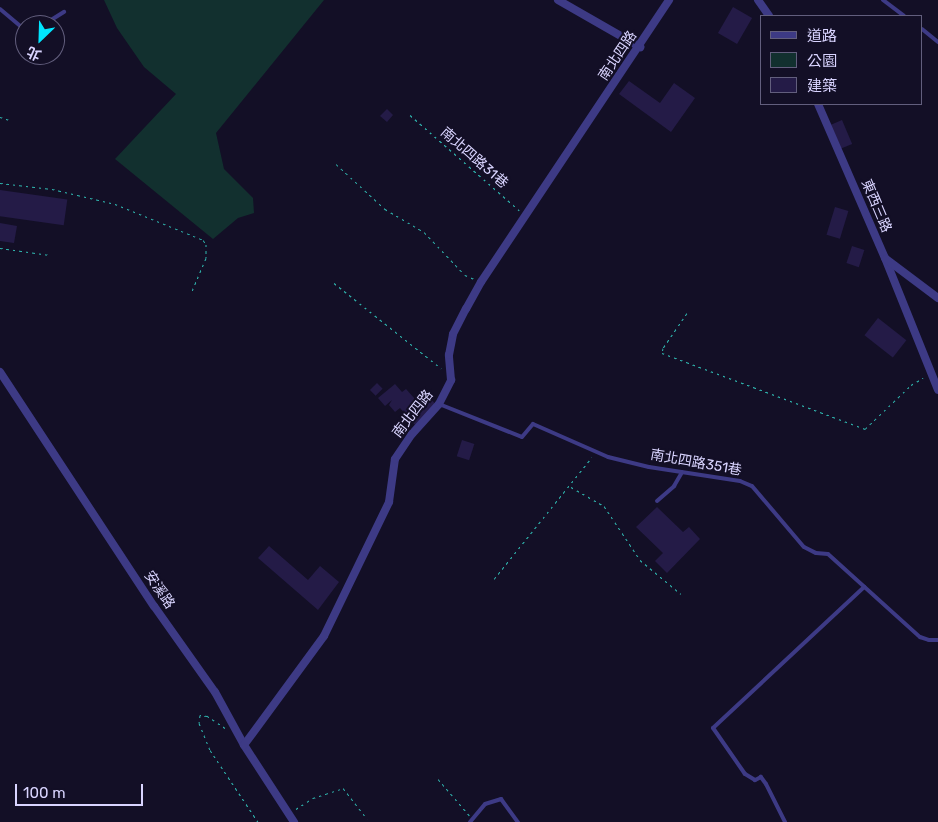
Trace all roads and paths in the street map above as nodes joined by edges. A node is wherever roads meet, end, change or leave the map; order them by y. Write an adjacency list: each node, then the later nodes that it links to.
1 (558, 0): 13 (street)
2 (669, 0): 13 (street, 南北四路)
3 (758, 0): 8 (street)
4 (882, 0): 9 (lane)
5 (0, 8): 10 (lane)
6 (64, 12): 7 (lane)
7 (59, 15)
8 (767, 15)
9 (903, 15)
10 (15, 21)
11 (923, 31): 12 (lane)
12 (938, 42)
13 (640, 47): 20 (street, 南北四路)
14 (818, 105): 23 (street, 東西三路)
15 (410, 116): 20 (path, 南北四路31巷)
16 (0, 117): 17 (path)
17 (9, 120)
18 (336, 164): 24 (path)
19 (0, 183): 26 (path)
20 (525, 216): 24 (street, 南北四路)
21 (0, 248): 22 (path)
22 (50, 255)
23 (885, 258): 27 (street, 東西三路); 31 (street)
24 (481, 282): 30 (street, 南北四路)
25 (334, 283): 30 (path)
26 (191, 293)
27 (938, 298)
28 (687, 313): 31 (path)
29 (0, 372): 43 (street, 安溪路)
30 (451, 372): 33 (street, 南北四路)
31 (931, 374): 32 (street)
32 (938, 390)
33 (439, 404): 34 (lane, 南北四路351巷); 43 (street, 南北四路)
34 (597, 450): 35 (lane, 南北四路351巷); 36 (path)
35 (682, 472): 37 (lane); 39 (lane, 南北四路351巷)
36 (570, 487): 38 (path); 40 (path)
37 (657, 501)
38 (494, 579)
39 (864, 588): 41 (lane, 南北四路351巷); 51 (lane)
40 (682, 594)
41 (938, 640)
42 (230, 734): 48 (path)
43 (244, 745): 45 (street, 安溪路)
44 (438, 779): 47 (path)
45 (288, 813): 46 (path); 49 (street, 安溪路)
46 (367, 819)
47 (471, 821): 50 (lane)
48 (258, 822)
49 (294, 822)
50 (518, 822)
51 (785, 822)

